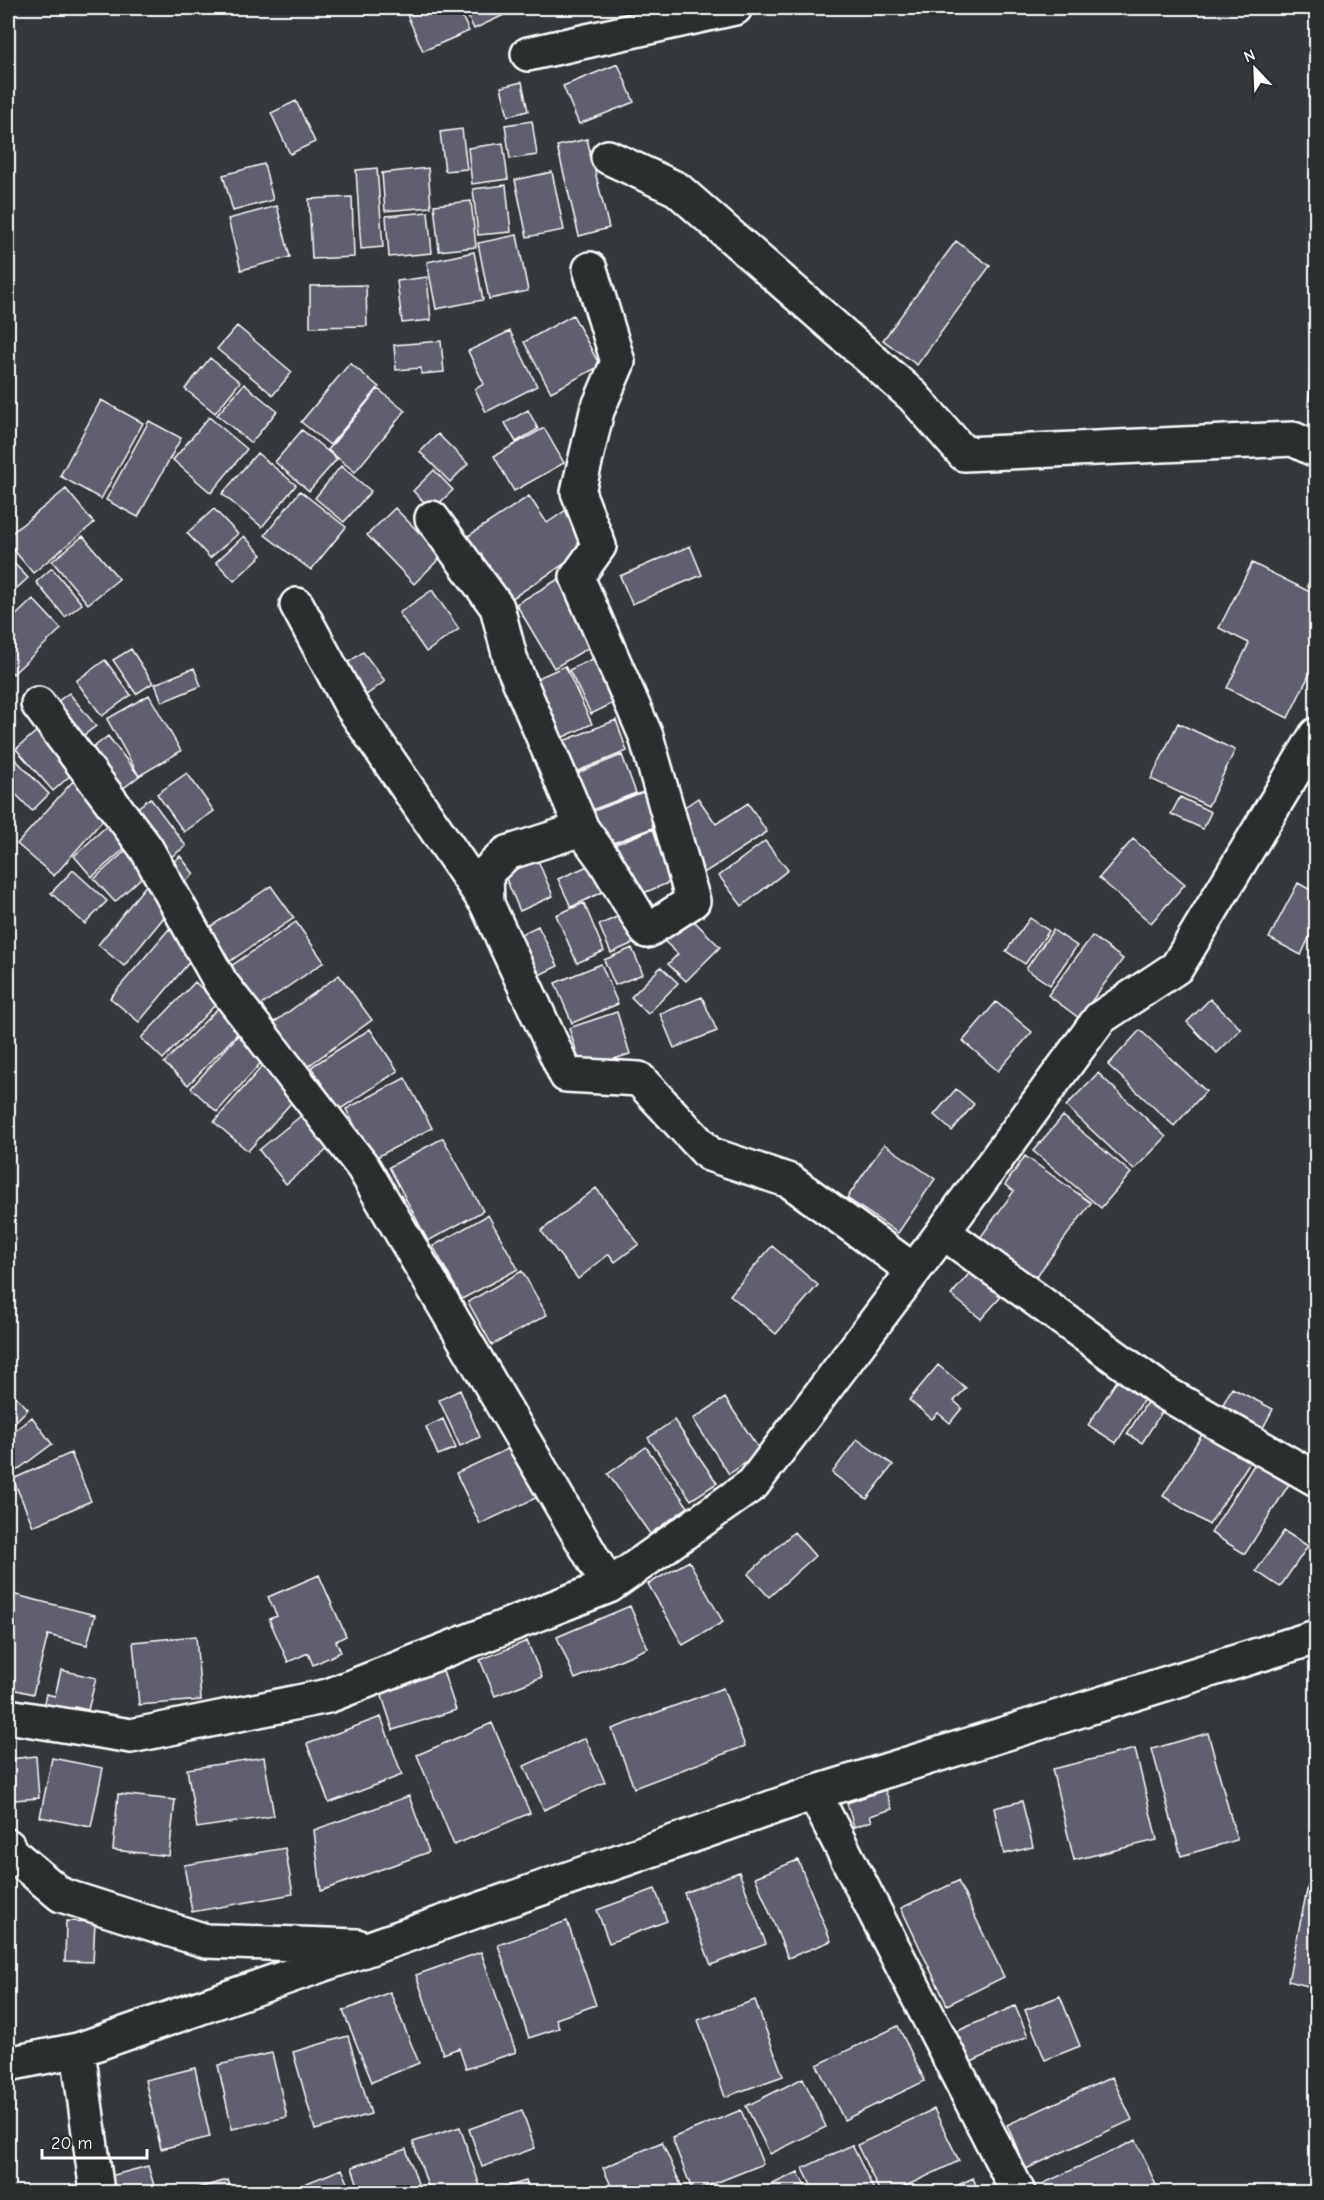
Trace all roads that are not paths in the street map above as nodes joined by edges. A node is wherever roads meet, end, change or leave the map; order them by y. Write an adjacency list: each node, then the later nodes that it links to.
1 (735, 8): 2 (street)
2 (528, 54)
3 (608, 157): 5 (street)
4 (590, 269): 10 (street)
5 (1317, 450)
6 (432, 518): 10 (street)
7 (297, 605): 11 (street)
8 (38, 704): 15 (street)
9 (1317, 735): 12 (street)
10 (582, 829): 11 (street)
11 (487, 904): 13 (street)
12 (943, 1232): 13 (street); 14 (street)
13 (913, 1270): 15 (street)
14 (1317, 1479)
15 (609, 1586): 17 (street)
16 (1317, 1637): 18 (street)
17 (8, 1716)
18 (814, 1792): 20 (street); 24 (street)
19 (8, 1846): 20 (street)
20 (375, 1947): 21 (street)
21 (78, 2050): 22 (street); 23 (street)
22 (8, 2064)
23 (97, 2193)
24 (1018, 2193)

